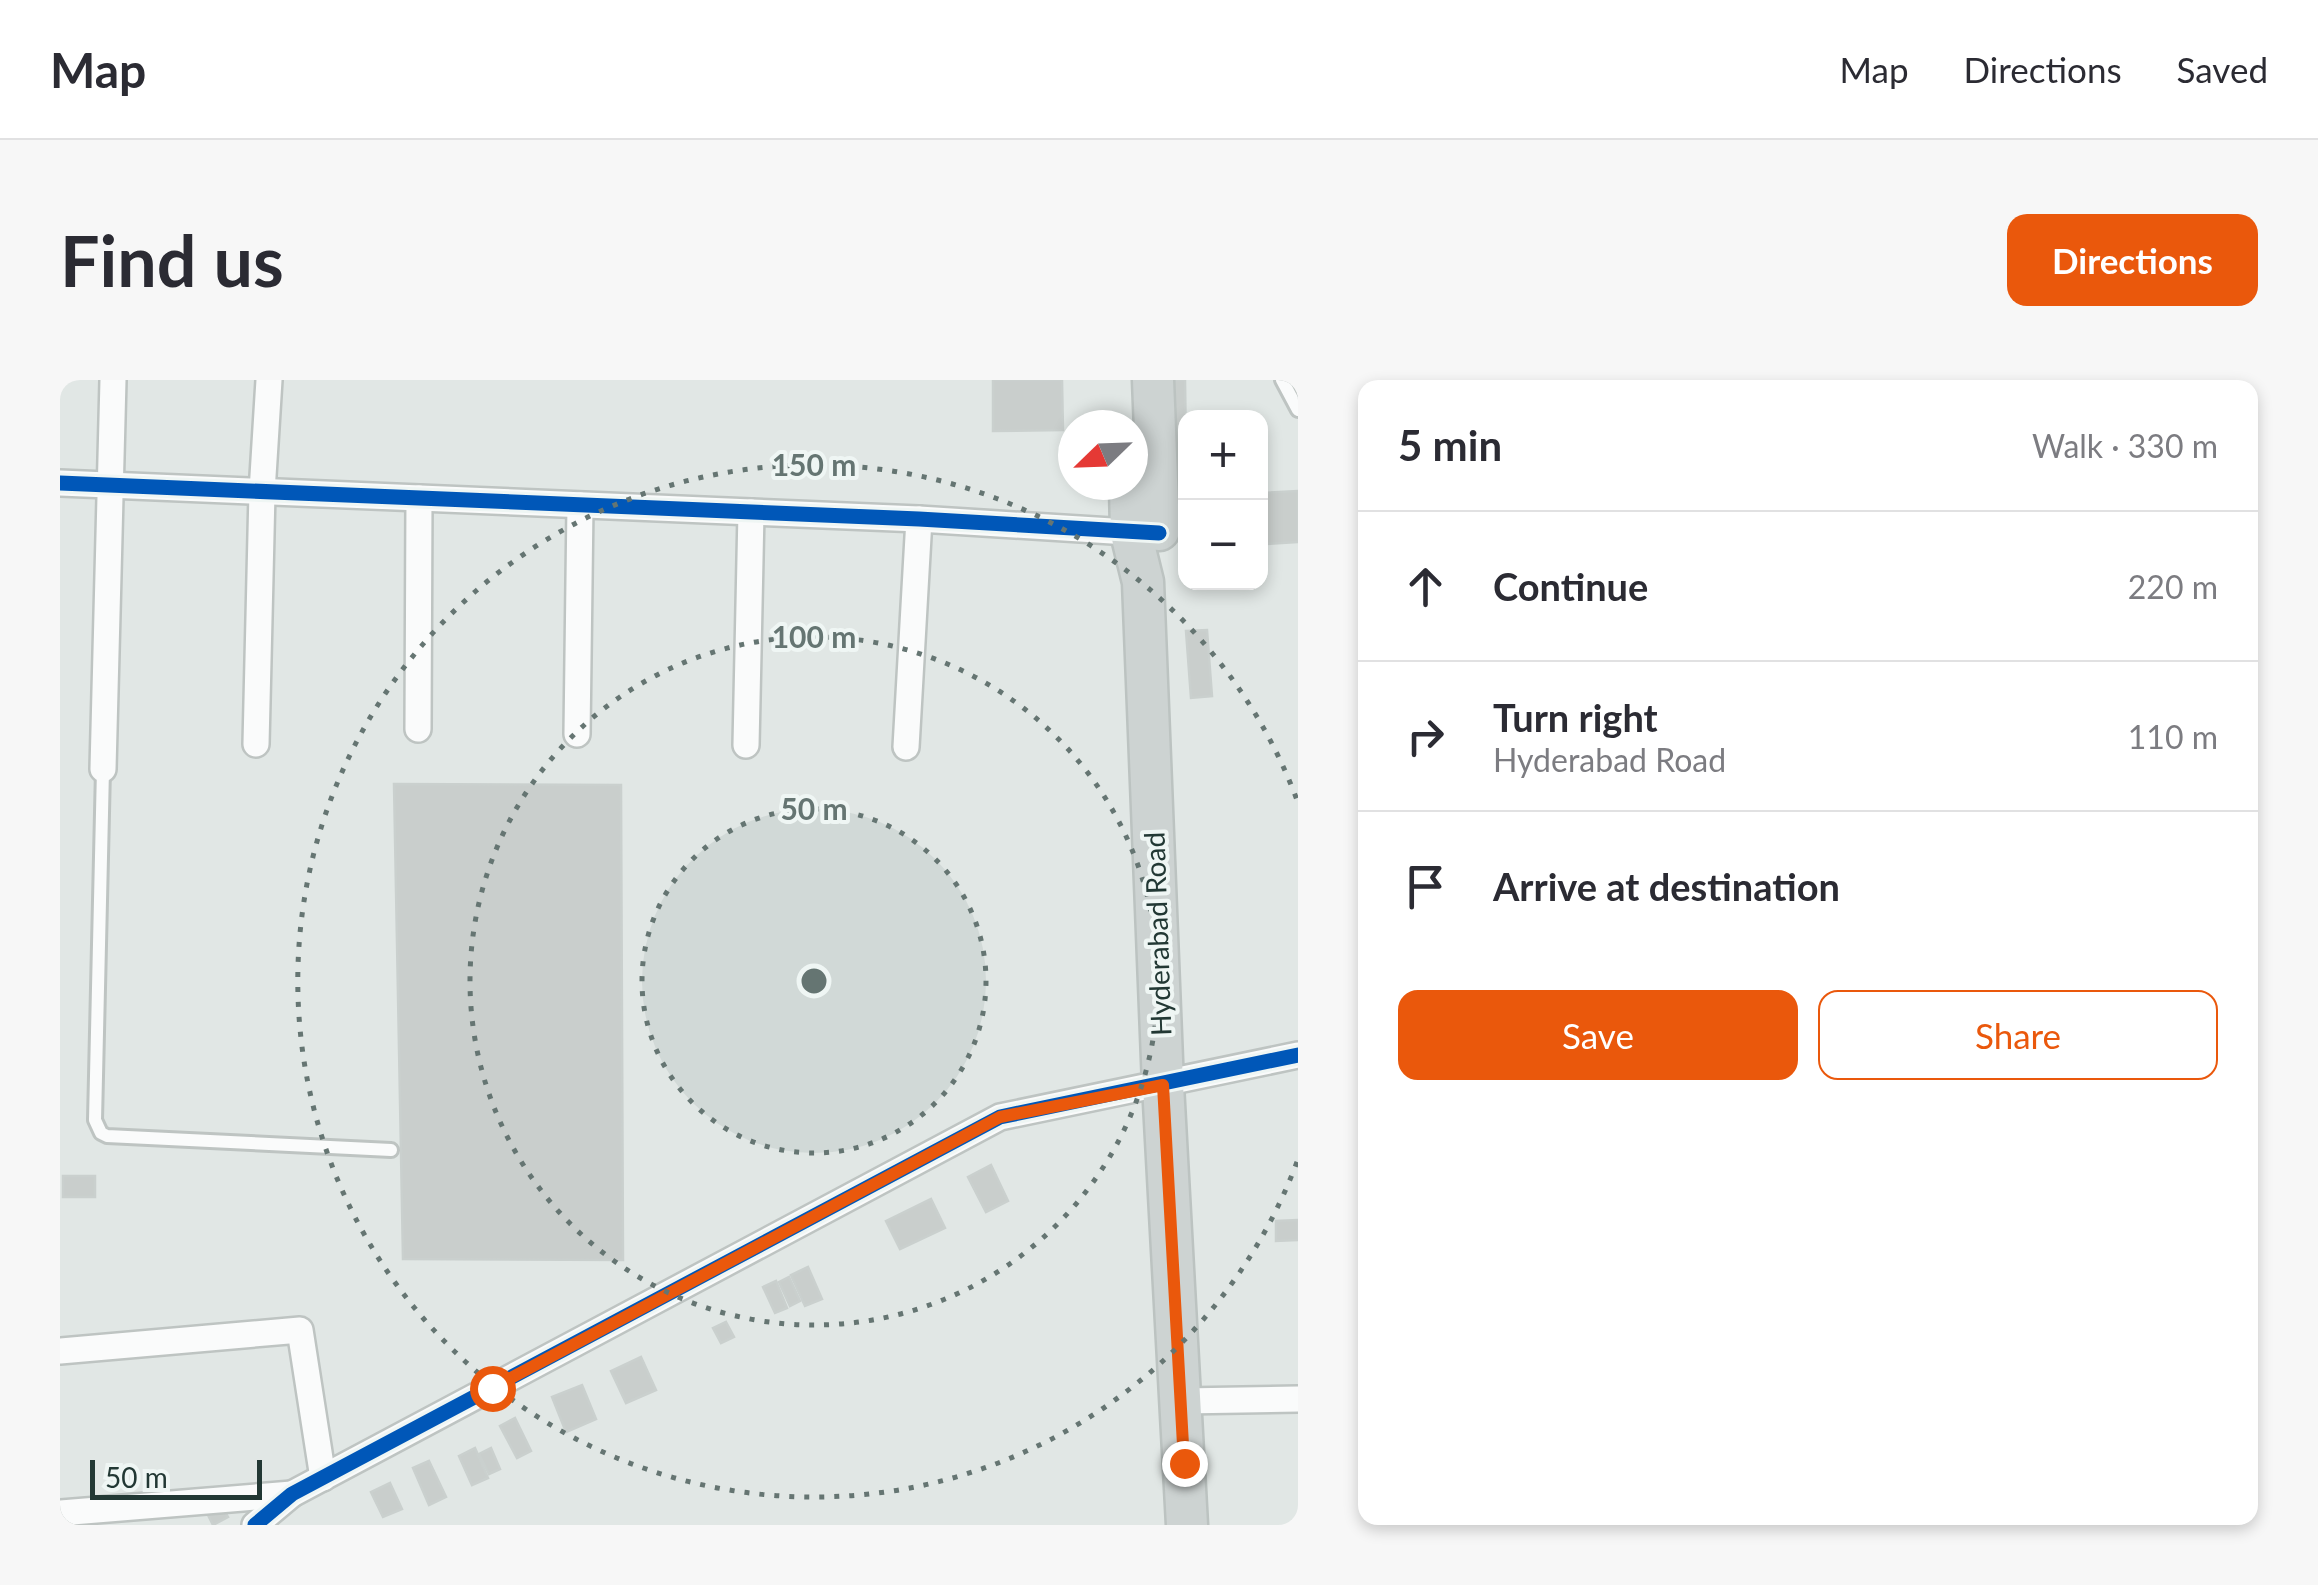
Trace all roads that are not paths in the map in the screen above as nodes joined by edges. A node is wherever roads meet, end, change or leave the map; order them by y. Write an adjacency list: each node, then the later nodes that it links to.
1 (114, 380): 9 (street)
2 (269, 380): 10 (street)
3 (1128, 380): 6 (main road)
4 (1153, 380): 16 (main road, Hyderabad Road)
5 (1282, 380): 7 (lane)
6 (1129, 410)
7 (1298, 410)
8 (60, 483): 9 (street)
9 (111, 485): 10 (street); 22 (street)
10 (262, 492): 11 (street); 19 (street)
11 (419, 498): 13 (street); 17 (street)
12 (1135, 500): 16 (main road, Hyderabad Road)
13 (580, 505): 14 (street); 18 (street)
14 (750, 512): 15 (street); 20 (street)
15 (919, 520): 16 (street); 21 (street)
16 (1145, 533): 24 (main road, Hyderabad Road)
17 (418, 728)
18 (577, 734)
19 (256, 744)
20 (746, 745)
21 (906, 747)
22 (103, 768): 25 (lane)
23 (1298, 1055): 24 (street)
24 (1163, 1085): 28 (main road, Hyderabad Road); 29 (street)
25 (391, 1150)
26 (60, 1351): 29 (street)
27 (1298, 1399): 28 (street)
28 (1182, 1401): 33 (main road, Hyderabad Road)
29 (323, 1478): 30 (street)
30 (292, 1494): 31 (street); 32 (street)
31 (60, 1513)
32 (255, 1525)
33 (1187, 1525)

